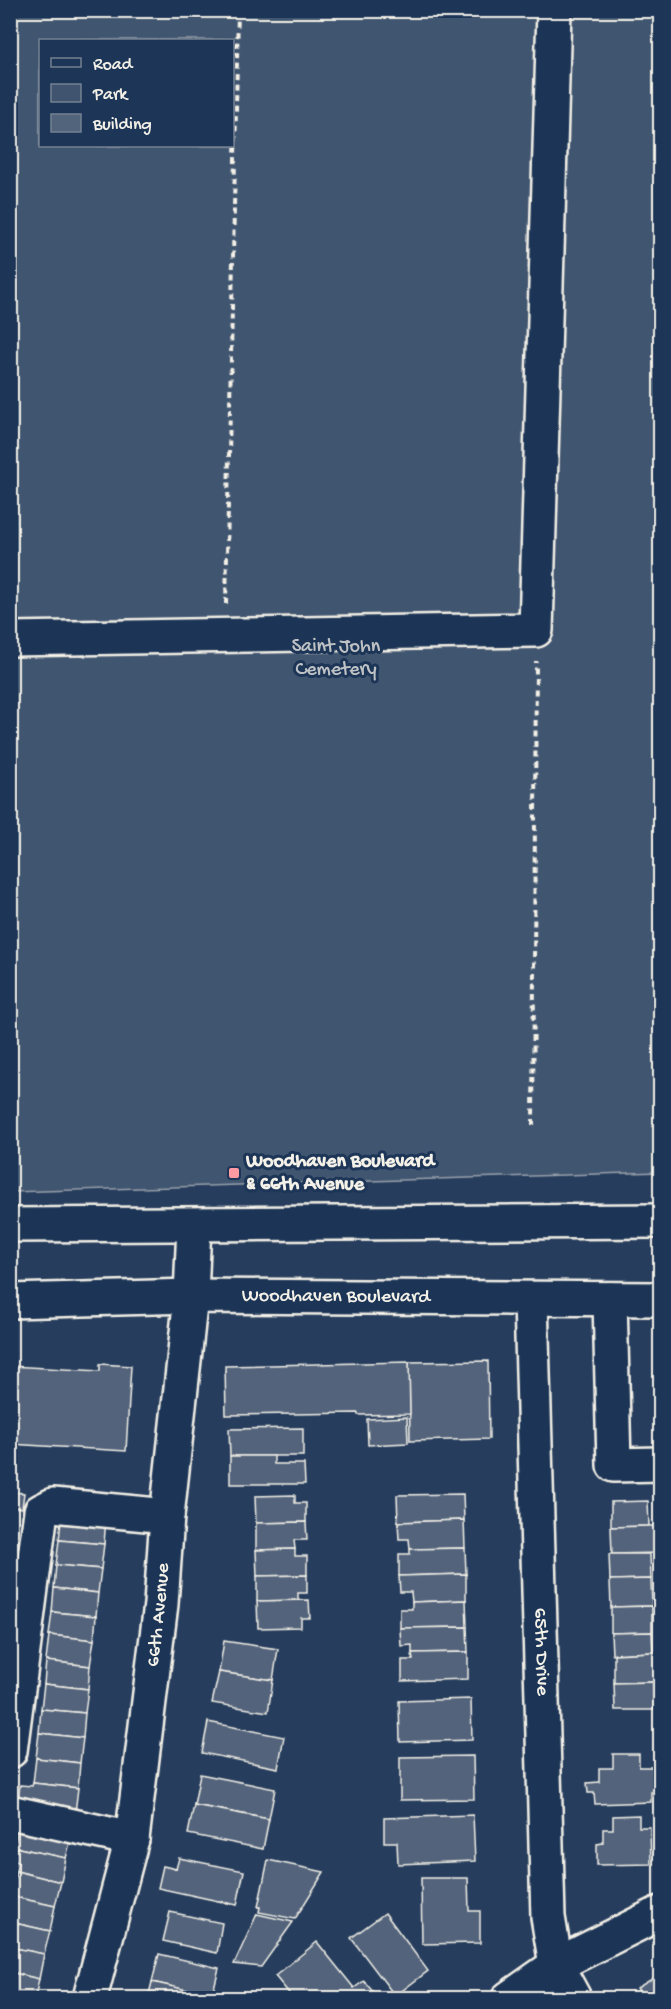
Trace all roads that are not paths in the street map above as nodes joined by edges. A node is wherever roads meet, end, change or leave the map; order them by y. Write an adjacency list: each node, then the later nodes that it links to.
1 (554, 10): 2 (street)
2 (10, 639)
3 (660, 1221): 5 (street)
4 (10, 1225): 5 (street)
5 (194, 1225): 6 (street, 66th Avenue)
6 (191, 1296): 9 (street, Woodhaven Boulevard); 10 (street, Woodhaven Boulevard); 12 (street, 66th Avenue)
7 (610, 1299): 8 (street, Woodhaven Boulevard); 10 (street, Woodhaven Boulevard); 11 (street)
8 (660, 1299)
9 (10, 1300)
10 (531, 1300): 17 (street, 65th Drive)
11 (660, 1464)
12 (167, 1516): 13 (street); 15 (street, 66th Avenue)
13 (10, 1751)
14 (10, 1812): 15 (street)
15 (132, 1839): 18 (street, 66th Avenue)
16 (660, 1913): 17 (street)
17 (556, 1965): 19 (street); 20 (street, 65th Drive)
18 (90, 1998)
19 (509, 1998)
20 (574, 1998)

